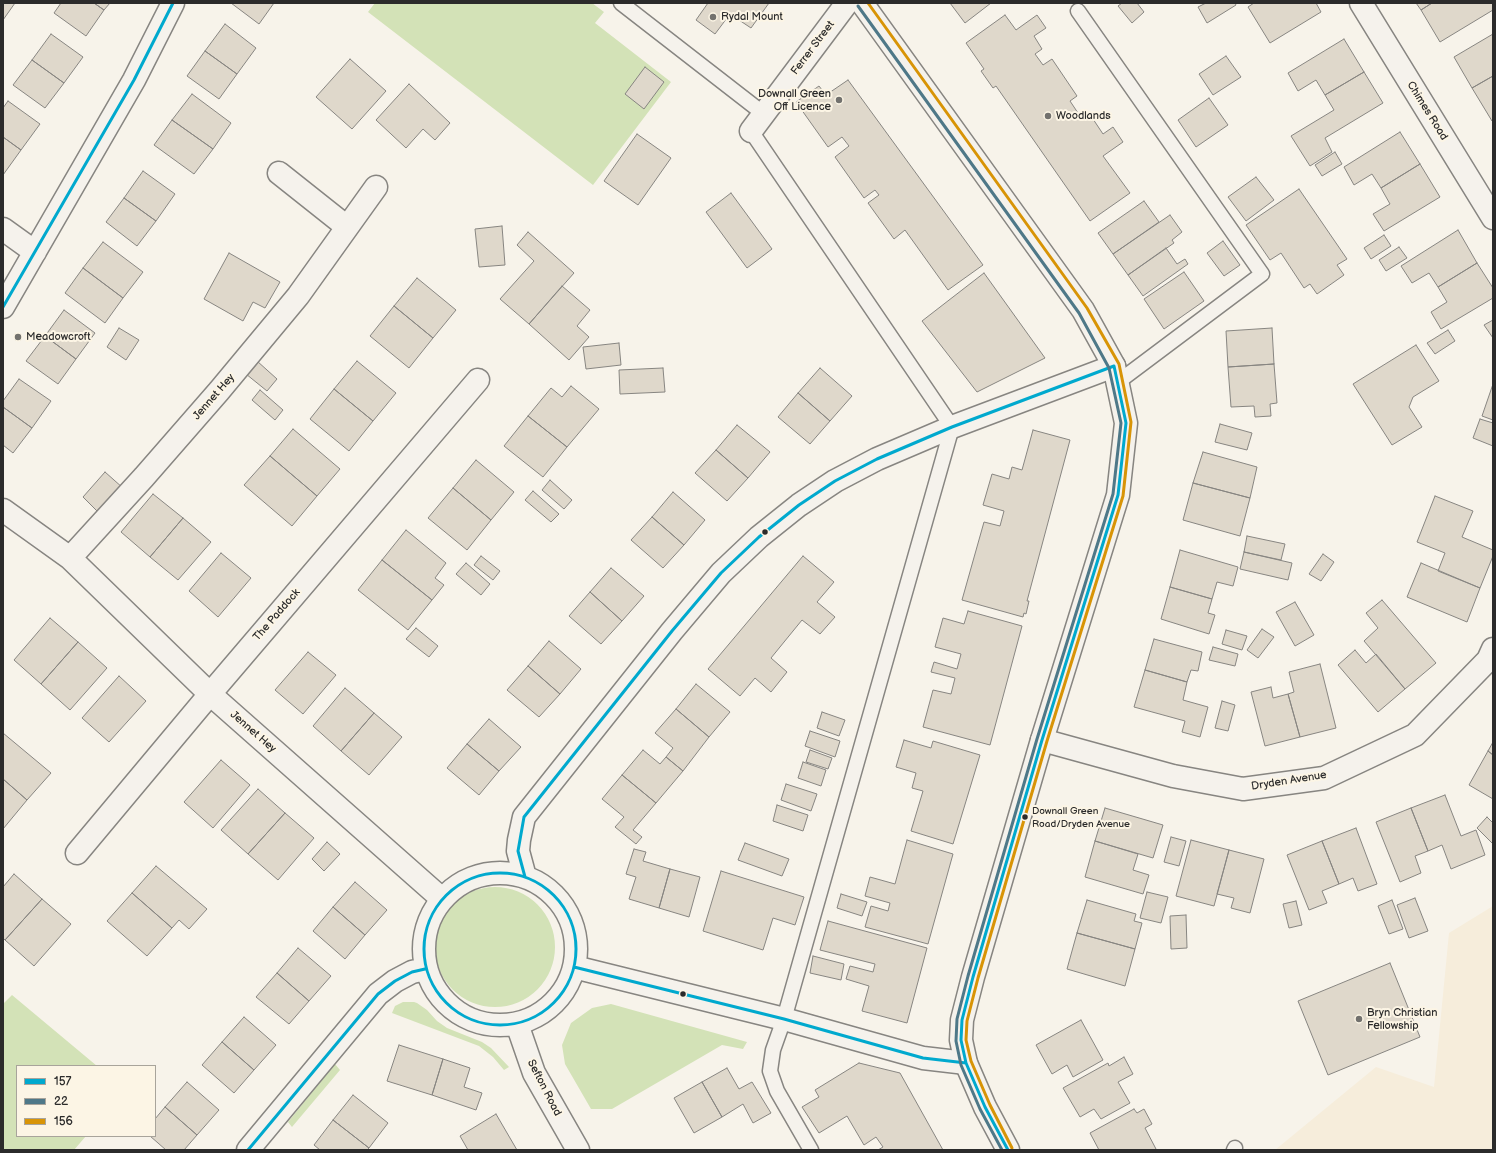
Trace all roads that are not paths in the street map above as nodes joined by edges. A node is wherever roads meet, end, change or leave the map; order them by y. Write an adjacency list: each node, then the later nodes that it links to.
1 (174, 3): 13 (street)
2 (621, 3): 7 (lane)
3 (847, 3): 7 (street, Ferrer Street)
4 (862, 3): 15 (street)
5 (1361, 3): 10 (street, Chimes Road)
6 (1078, 12): 15 (lane)
7 (758, 123): 17 (lane)
8 (279, 173): 11 (street)
9 (376, 187): 11 (street, Jennet Hey)
10 (1493, 218)
11 (347, 227): 19 (street, Jennet Hey)
12 (3, 229): 13 (street)
13 (36, 252): 14 (street)
14 (3, 307)
15 (1116, 374): 17 (street); 22 (street)
16 (478, 380): 21 (street, The Paddock)
17 (952, 427): 24 (street); 28 (lane)
18 (3, 510): 19 (street, Jennet Hey)
19 (70, 558): 21 (street, Jennet Hey)
20 (1493, 649): 22 (street, Dryden Avenue)
21 (210, 694): 23 (street, The Paddock); 25 (street, Jennet Hey)
22 (1042, 740): 30 (street)
23 (77, 853)
24 (525, 877): 25 (street); 26 (street)
25 (442, 899): 27 (street)
26 (574, 967): 28 (street); 29 (street)
27 (425, 969): 29 (street); 31 (street)
28 (784, 1019): 30 (street); 33 (lane)
29 (517, 1024): 32 (street, Sefton Road)
30 (966, 1063): 34 (street)
31 (248, 1150)
32 (578, 1150)
33 (811, 1150)
34 (1008, 1150)

